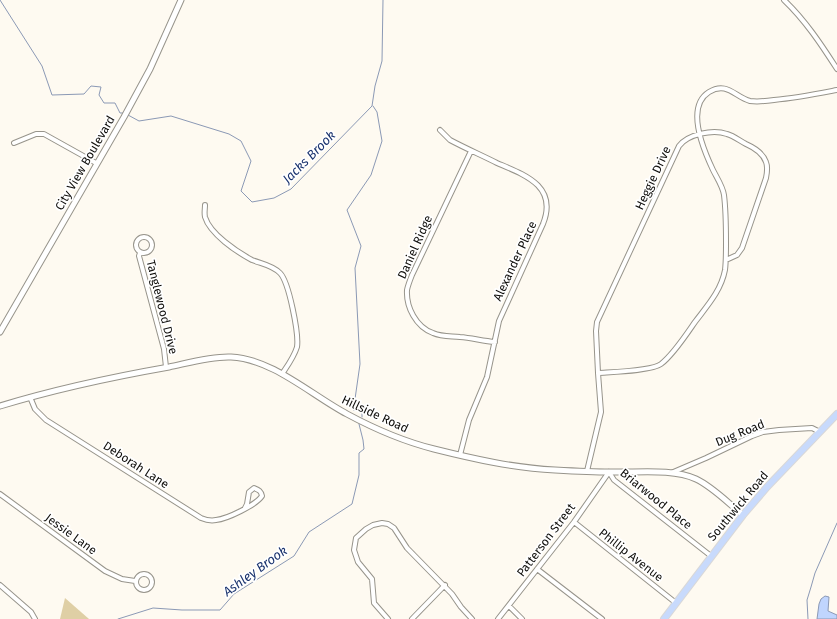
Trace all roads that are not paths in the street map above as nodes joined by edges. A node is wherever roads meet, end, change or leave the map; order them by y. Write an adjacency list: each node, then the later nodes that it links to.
1 (181, 0): 9 (street, City View Boulevard)
2 (784, 0): 3 (street)
3 (837, 69)
4 (837, 90): 6 (street)
5 (440, 130): 8 (street, Alexander Place)
6 (700, 133): 12 (street); 12 (street, Heggie Drive); 16 (street, Heggie Drive)
7 (14, 143): 9 (street)
8 (471, 150): 14 (street, Alexander Place); 14 (street, Daniel Ridge)
9 (96, 163): 13 (street, City View Boulevard)
10 (205, 205): 17 (street)
11 (140, 253): 11 (street, Tanglewood Drive); 15 (street, Tanglewood Drive)
12 (726, 260): 16 (street)
13 (0, 332)
14 (494, 342): 22 (street, Alexander Place)
15 (166, 367): 17 (street, Hillside Road); 18 (street, Hillside Road)
16 (598, 372): 23 (street, Heggie Drive)
17 (282, 374): 22 (street, Hillside Road)
18 (30, 397): 19 (street, Hillside Road); 27 (street, Deborah Lane)
19 (0, 406)
20 (837, 414): 21 (highway, Southwick Road)
21 (820, 432): 25 (street, Dug Road); 28 (highway, Southwick Road)
22 (460, 455): 23 (street, Hillside Road)
23 (587, 471): 24 (street, Hillside Road)
24 (609, 472): 25 (street, Hillside Road); 29 (street, Patterson Street); 30 (street, Briarwood Place)
25 (671, 473): 28 (street, Hillside Road)
26 (0, 494): 32 (street, Jessie Lane)
27 (245, 508): 27 (street, Deborah Lane)
28 (743, 515): 30 (highway, Southwick Road)
29 (574, 522): 31 (street, Patterson Street); 35 (street, Phillip Avenue)
30 (711, 556): 35 (highway, Southwick Road)
31 (537, 569): 36 (street, Patterson Street); 43 (street)
32 (135, 581): 32 (street, Jessie Lane)
33 (0, 585): 37 (street)
34 (444, 585): 38 (street); 39 (street); 40 (street)
35 (676, 603): 44 (highway, Southwick Road)
36 (509, 606): 41 (street, Patterson Street); 42 (street)
37 (35, 619)
38 (388, 619)
39 (412, 619)
40 (472, 619)
41 (498, 619)
42 (522, 619)
43 (602, 619)
44 (664, 619)

